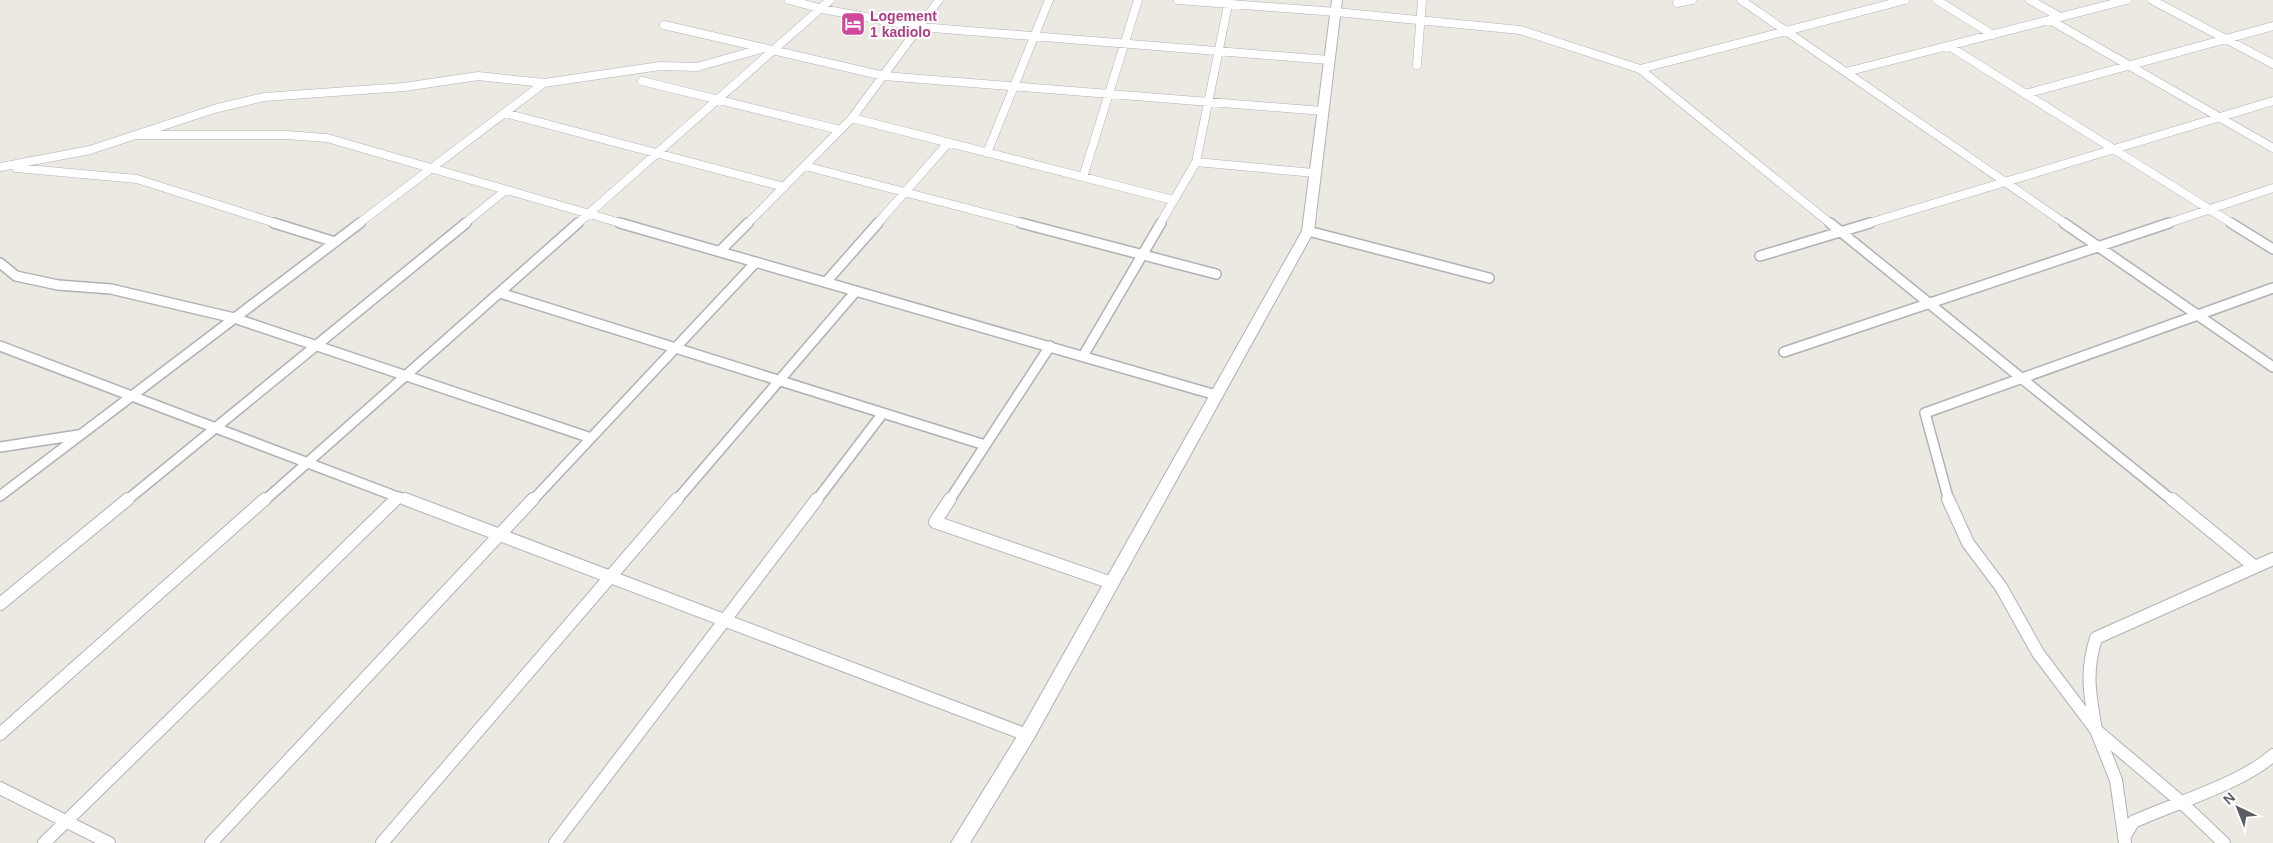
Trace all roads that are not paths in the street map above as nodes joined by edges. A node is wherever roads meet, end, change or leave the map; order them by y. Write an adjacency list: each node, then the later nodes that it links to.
1 (789, 0): 18 (street)
2 (830, 0): 18 (street)
3 (939, 0): 24 (street)
4 (1050, 0): 27 (street)
5 (1138, 0): 29 (street)
6 (1178, 0): 15 (street)
7 (1422, 0): 20 (street)
8 (1692, 0): 16 (street)
9 (1741, 0): 25 (street)
10 (1906, 0): 25 (street)
11 (1936, 0): 26 (street)
12 (2030, 0): 19 (street)
13 (2127, 0): 19 (street)
14 (2152, 0): 28 (street)
15 (1229, 2): 17 (street); 33 (street)
16 (1677, 4)
17 (1336, 6): 20 (street); 34 (main road)
18 (822, 9): 24 (street); 32 (street)
19 (2060, 17): 21 (street)
20 (1420, 20): 36 (street); 38 (street)
21 (2050, 20): 26 (street); 37 (street)
22 (664, 25): 31 (street)
23 (2273, 26): 28 (street)
24 (920, 27): 27 (street); 40 (street)
25 (1786, 31): 38 (street); 39 (street)
26 (1993, 35): 30 (street)
27 (1035, 36): 29 (street); 43 (street)
28 (2226, 39): 35 (street); 37 (street)
29 (1124, 43): 33 (street); 44 (street)
30 (1949, 46): 39 (street); 45 (street)
31 (764, 48): 32 (street); 42 (street)
32 (774, 51): 40 (street); 46 (street)
33 (1218, 51): 34 (street); 48 (street)
34 (1329, 60): 49 (main road)
35 (2273, 64)
36 (1417, 65)
37 (2129, 66): 45 (street); 51 (street)
38 (1640, 69): 75 (street)
39 (1846, 72): 66 (street)
40 (884, 76): 43 (street); 52 (street)
41 (642, 81): 46 (street)
42 (544, 83): 50 (street); 54 (street)
43 (1014, 86): 44 (street); 58 (street)
44 (1109, 94): 48 (street); 65 (street)
45 (2025, 94): 57 (street)
46 (719, 100): 53 (street); 59 (street)
47 (2273, 101): 51 (street)
48 (1208, 102): 49 (street); 60 (street)
49 (1323, 111): 64 (main road)
50 (505, 113): 59 (street); 63 (street)
51 (2219, 117): 56 (street); 57 (street)
52 (852, 118): 53 (street); 55 (street)
53 (840, 130): 61 (street)
54 (137, 136): 62 (street); 63 (street)
55 (948, 143): 58 (street); 70 (street)
56 (2273, 148)
57 (2114, 149): 66 (street); 72 (street)
58 (987, 153): 65 (street)
59 (658, 154): 67 (street); 73 (street)
60 (1196, 162): 64 (street); 71 (street)
61 (805, 166): 67 (street); 70 (street)
62 (2, 167): 76 (street)
63 (432, 168): 69 (street); 76 (street)
64 (1314, 173): 74 (main road)
65 (1083, 177): 71 (street)
66 (2005, 182): 75 (street); 77 (street)
67 (784, 187): 79 (street)
68 (2273, 188): 72 (street)
69 (506, 190): 73 (street); 94 (street)
70 (905, 192): 80 (street); 86 (street)
71 (1173, 200): 80 (street)
72 (2210, 209): 77 (street); 78 (street)
73 (590, 214): 79 (street); 89 (street)
74 (1308, 231): 85 (street); 103 (main road)
75 (1841, 232): 81 (street); 90 (street)
76 (335, 242): 92 (street)
77 (2099, 247): 90 (street); 91 (street)
78 (2273, 248)
79 (720, 251): 82 (street)
80 (1142, 254): 84 (street); 98 (street)
81 (1760, 256)
82 (756, 262): 86 (street); 96 (street)
83 (0, 263): 92 (street)
84 (1216, 274)
85 (1489, 278)
86 (826, 282): 88 (street)
87 (2273, 288): 91 (street)
88 (856, 291): 95 (street); 102 (street)
89 (500, 293): 96 (street); 100 (street)
90 (1930, 303): 97 (street); 101 (street)
91 (2198, 315): 99 (street); 101 (street)
92 (234, 318): 94 (street); 104 (street)
93 (0, 346): 104 (street)
94 (316, 346): 100 (street); 106 (street)
95 (1050, 346): 98 (street); 109 (street)
96 (675, 348): 102 (street); 108 (street)
97 (1784, 352)
98 (1084, 356): 103 (street)
99 (2273, 367)
100 (406, 376): 108 (street); 111 (street)
101 (2022, 378): 116 (street); 121 (street)
102 (779, 380): 105 (street); 117 (street)
103 (1216, 395): 118 (main road)
104 (132, 396): 106 (street); 107 (street)
105 (883, 413): 109 (street); 120 (street)
106 (216, 427): 111 (street); 119 (street)
107 (82, 434): 110 (street); 112 (street)
108 (591, 438): 114 (street)
109 (985, 445): 118 (street)
110 (0, 447)
111 (308, 462): 113 (street); 122 (street)
112 (0, 496)
113 (399, 497): 114 (street); 127 (street)
114 (500, 535): 117 (street); 131 (street)
115 (2273, 559): 116 (street)
116 (2255, 567): 121 (street)
117 (610, 577): 120 (street); 132 (street)
118 (1112, 583): 123 (main road)
119 (0, 604)
120 (725, 620): 123 (street); 133 (street)
121 (2096, 730): 126 (street); 128 (street)
122 (0, 734)
123 (1027, 734): 134 (main road)
124 (2273, 756): 126 (street)
125 (0, 788): 127 (street)
126 (2180, 801): 128 (street); 135 (street)
127 (66, 821): 129 (street); 130 (street)
128 (2125, 839)
129 (44, 843)
130 (109, 843)
131 (211, 843)
132 (382, 843)
133 (555, 843)
134 (960, 843)
135 (2224, 843)

